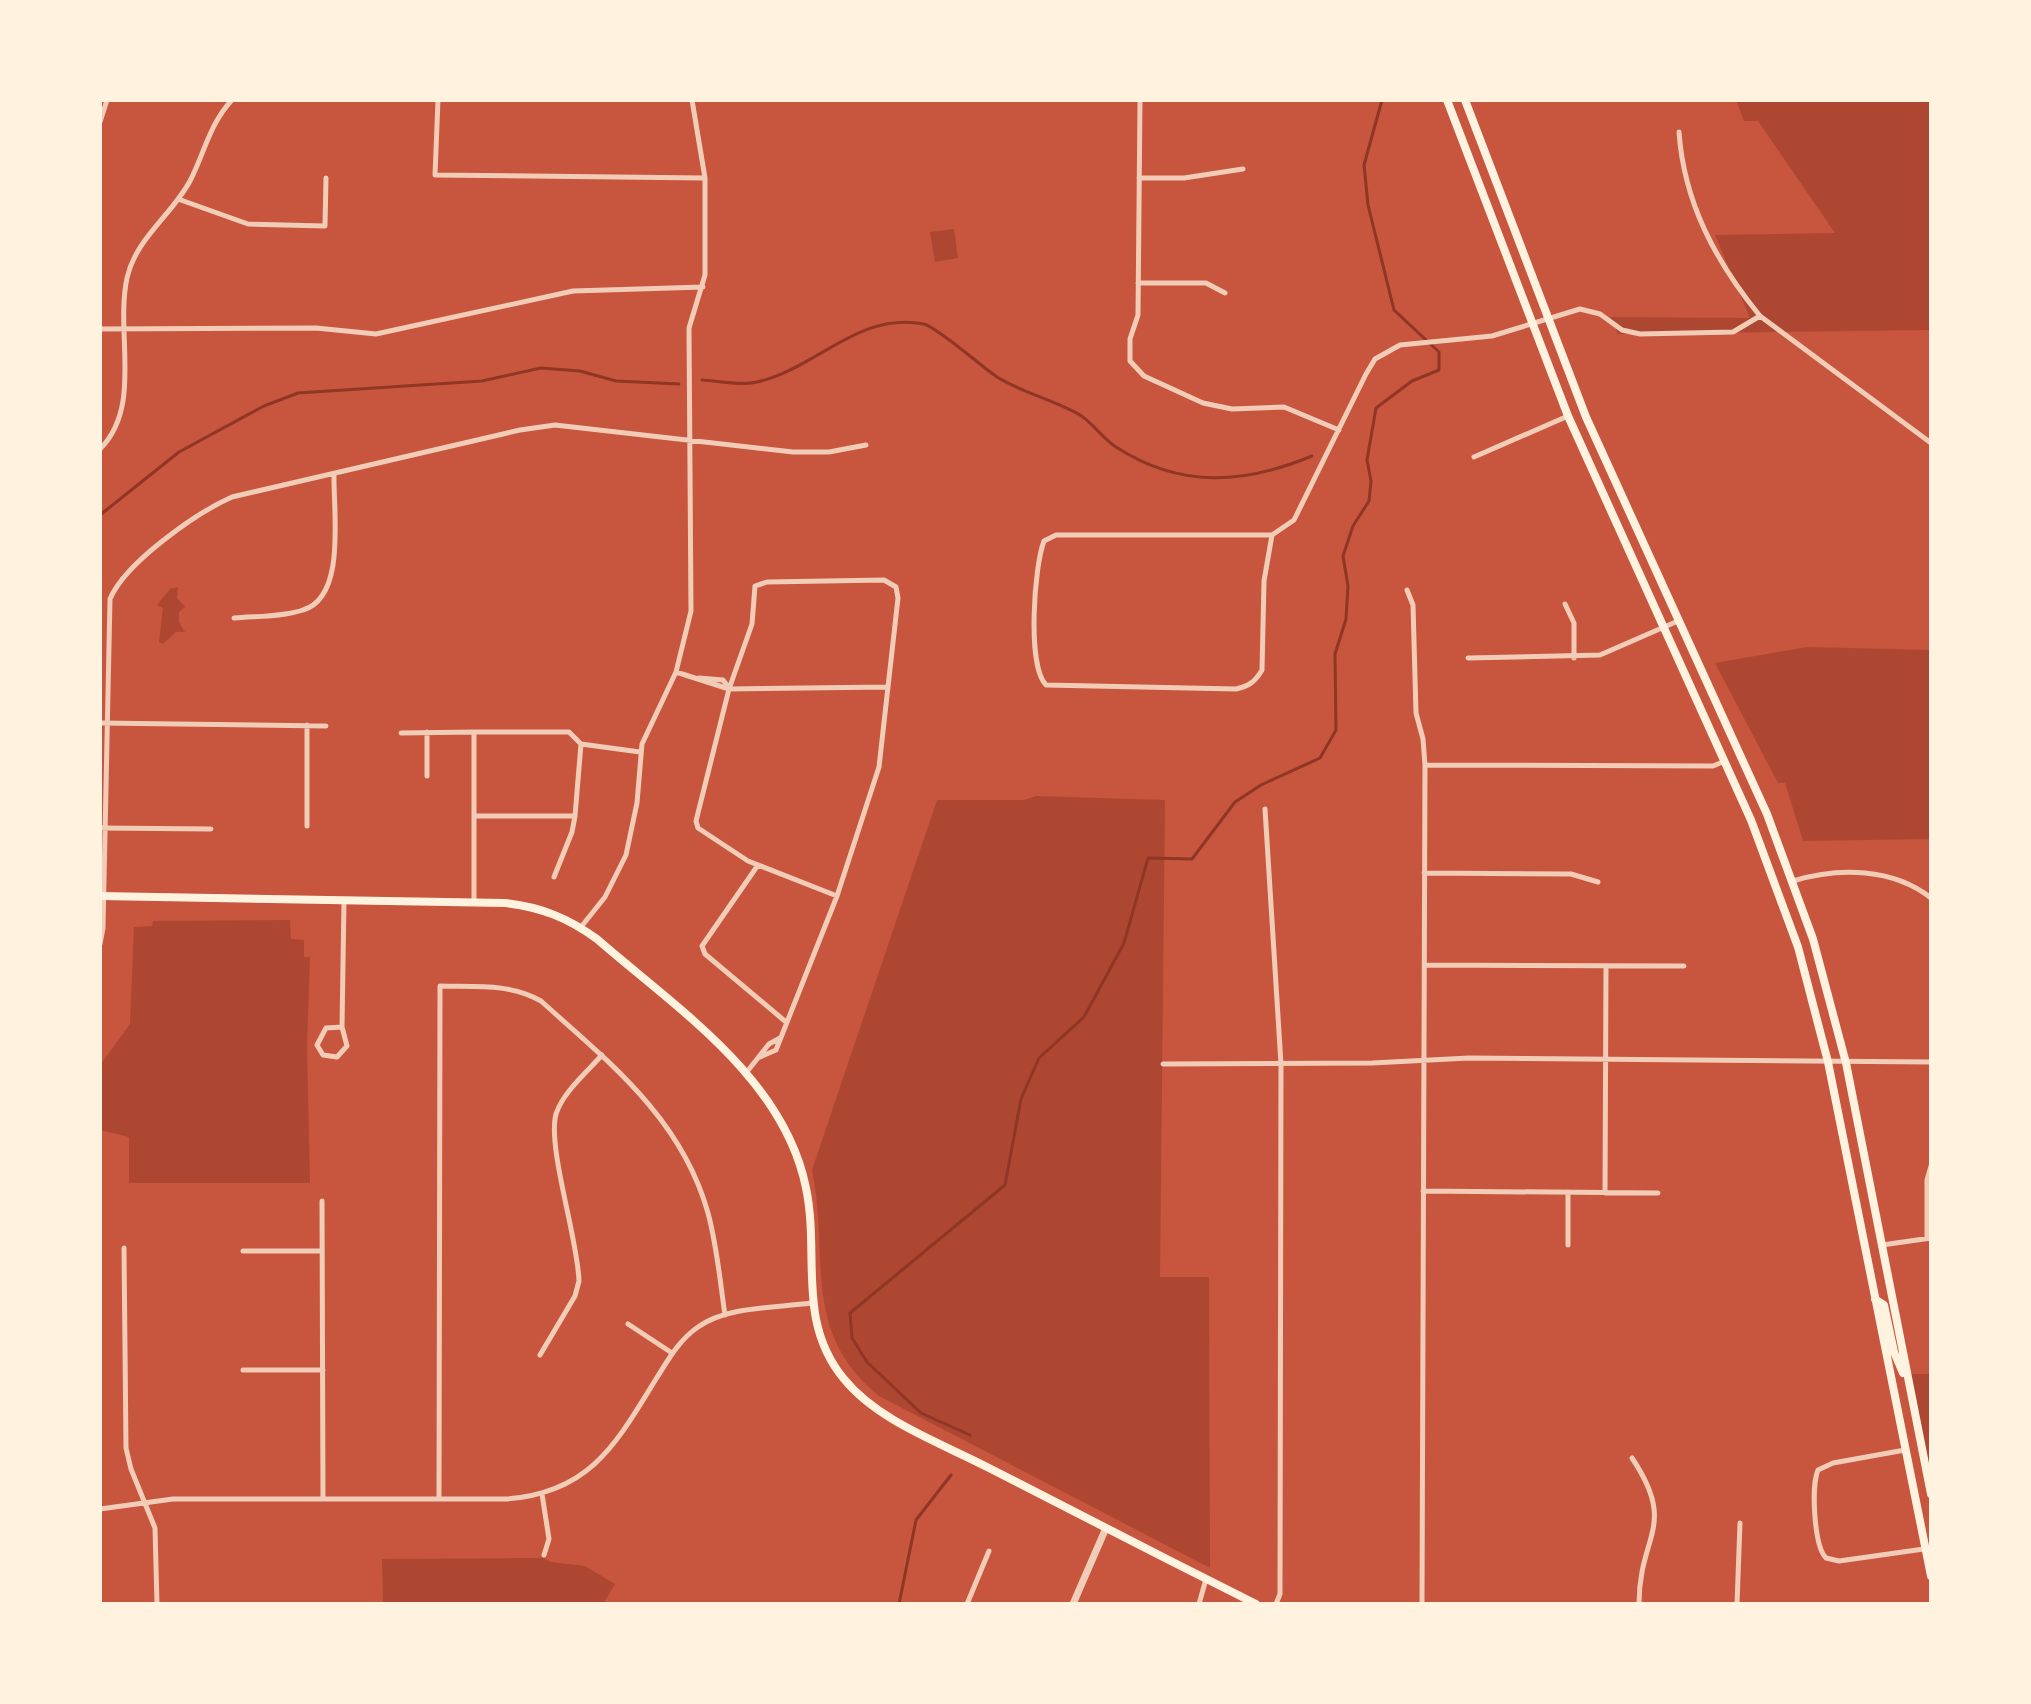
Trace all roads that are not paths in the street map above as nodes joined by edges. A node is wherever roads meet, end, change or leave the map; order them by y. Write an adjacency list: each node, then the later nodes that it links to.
1 (107, 100): 8 (street)
2 (232, 100): 14 (street)
3 (438, 100): 12 (street)
4 (692, 100): 12 (street)
5 (1140, 100): 13 (street)
6 (1447, 100): 20 (main road)
7 (1465, 100): 18 (main road)
8 (100, 122)
9 (1679, 132): 19 (street)
10 (1243, 169): 13 (street)
11 (326, 178): 14 (street)
12 (705, 178): 16 (street)
13 (1139, 178): 15 (street)
14 (178, 199): 22 (street)
15 (1138, 283): 17 (street); 24 (street)
16 (703, 287): 22 (street); 25 (street)
17 (1225, 293)
18 (1547, 316): 19 (street); 20 (street); 36 (main road)
19 (1760, 316): 26 (street)
20 (1531, 322): 23 (main road); 24 (street)
21 (100, 329): 22 (street)
22 (123, 329): 28 (street)
23 (1568, 416): 29 (street); 37 (main road)
24 (1339, 430): 31 (street)
25 (689, 440): 27 (street); 30 (street); 40 (street)
26 (1931, 443)
27 (866, 445)
28 (100, 449)
29 (1474, 457)
30 (334, 474): 34 (street); 35 (street)
31 (1272, 535): 31 (street)
32 (1407, 590): 52 (street)
33 (1565, 604): 39 (street)
34 (103, 616): 43 (street)
35 (234, 618)
36 (1678, 621): 37 (street); 63 (main road)
37 (1662, 628): 39 (street); 51 (main road)
38 (1468, 658): 39 (street)
39 (1574, 658)
40 (676, 672): 42 (street); 50 (street)
41 (888, 687): 42 (street); 42 (street); 66 (street)
42 (729, 689): 60 (street)
43 (103, 723): 44 (street); 58 (street)
44 (307, 725): 45 (street); 57 (street)
45 (326, 726)
46 (427, 732): 47 (street); 48 (street); 53 (street)
47 (474, 732): 49 (street); 55 (street)
48 (401, 733)
49 (581, 744): 50 (street); 56 (street)
50 (640, 752): 70 (street)
51 (1726, 761): 52 (street); 80 (main road)
52 (1425, 765): 61 (street)
53 (427, 776)
54 (1265, 809): 84 (street)
55 (474, 816): 56 (street); 69 (street)
56 (575, 816): 62 (street)
57 (307, 826)
58 (102, 828): 59 (street); 65 (street)
59 (211, 829)
60 (758, 865): 66 (street); 75 (street)
61 (1424, 873): 64 (street); 72 (street)
62 (554, 877)
63 (1793, 881): 67 (street); 82 (main road)
64 (1598, 882)
65 (102, 896): 68 (main road); 71 (street)
66 (837, 896): 75 (street)
67 (1931, 898)
68 (344, 901): 69 (main road); 76 (street)
69 (474, 902): 70 (main road)
70 (581, 927): 85 (main road)
71 (100, 944)
72 (1424, 965): 73 (street); 79 (street)
73 (1606, 966): 74 (street); 78 (street)
74 (1684, 966)
75 (786, 1022): 85 (street)
76 (342, 1027): 76 (street)
77 (602, 1055): 100 (street); 103 (street); 112 (street)
78 (1606, 1059): 79 (street); 80 (street); 89 (street)
79 (1424, 1062): 84 (street); 87 (street)
80 (1828, 1062): 82 (street); 98 (main road)
81 (1931, 1062): 82 (street)
82 (1846, 1063): 94 (main road)
83 (1163, 1064): 84 (street)
84 (1281, 1064): 127 (street)
85 (746, 1073): 99 (main road)
86 (1931, 1166): 92 (street)
87 (1423, 1191): 88 (street); 128 (street)
88 (1568, 1192): 89 (street); 93 (street)
89 (1605, 1193): 90 (street)
90 (1658, 1193)
91 (322, 1201): 97 (street)
92 (1929, 1238): 94 (street)
93 (1568, 1245)
94 (1881, 1245): 106 (main road)
95 (124, 1248): 113 (street)
96 (243, 1251): 97 (street)
97 (322, 1251): 105 (street)
98 (1875, 1299): 106 (main road); 107 (main road)
99 (811, 1303): 100 (street); 116 (main road)
100 (725, 1315): 102 (street)
101 (628, 1324): 102 (street)
102 (672, 1353): 109 (street)
103 (540, 1355)
104 (243, 1370): 105 (street)
105 (323, 1370): 111 (street)
106 (1907, 1380): 110 (main road)
107 (1905, 1450): 117 (main road); 117 (street)
108 (1632, 1458): 129 (street)
109 (542, 1494): 112 (street); 119 (street)
110 (1931, 1494)
111 (323, 1499): 112 (street); 113 (street)
112 (439, 1499)
113 (144, 1501): 114 (street); 122 (street)
114 (100, 1509)
115 (1740, 1523): 130 (street)
116 (1106, 1528): 121 (main road); 124 (street)
117 (1928, 1549): 120 (main road)
118 (989, 1551): 123 (street)
119 (544, 1555)
120 (1931, 1576)
121 (1206, 1579): 125 (street); 126 (main road)
122 (157, 1604)
123 (967, 1604)
124 (1073, 1604)
125 (1199, 1604)
126 (1256, 1604)
127 (1276, 1604)
128 (1422, 1604)
129 (1639, 1604)
130 (1737, 1604)

